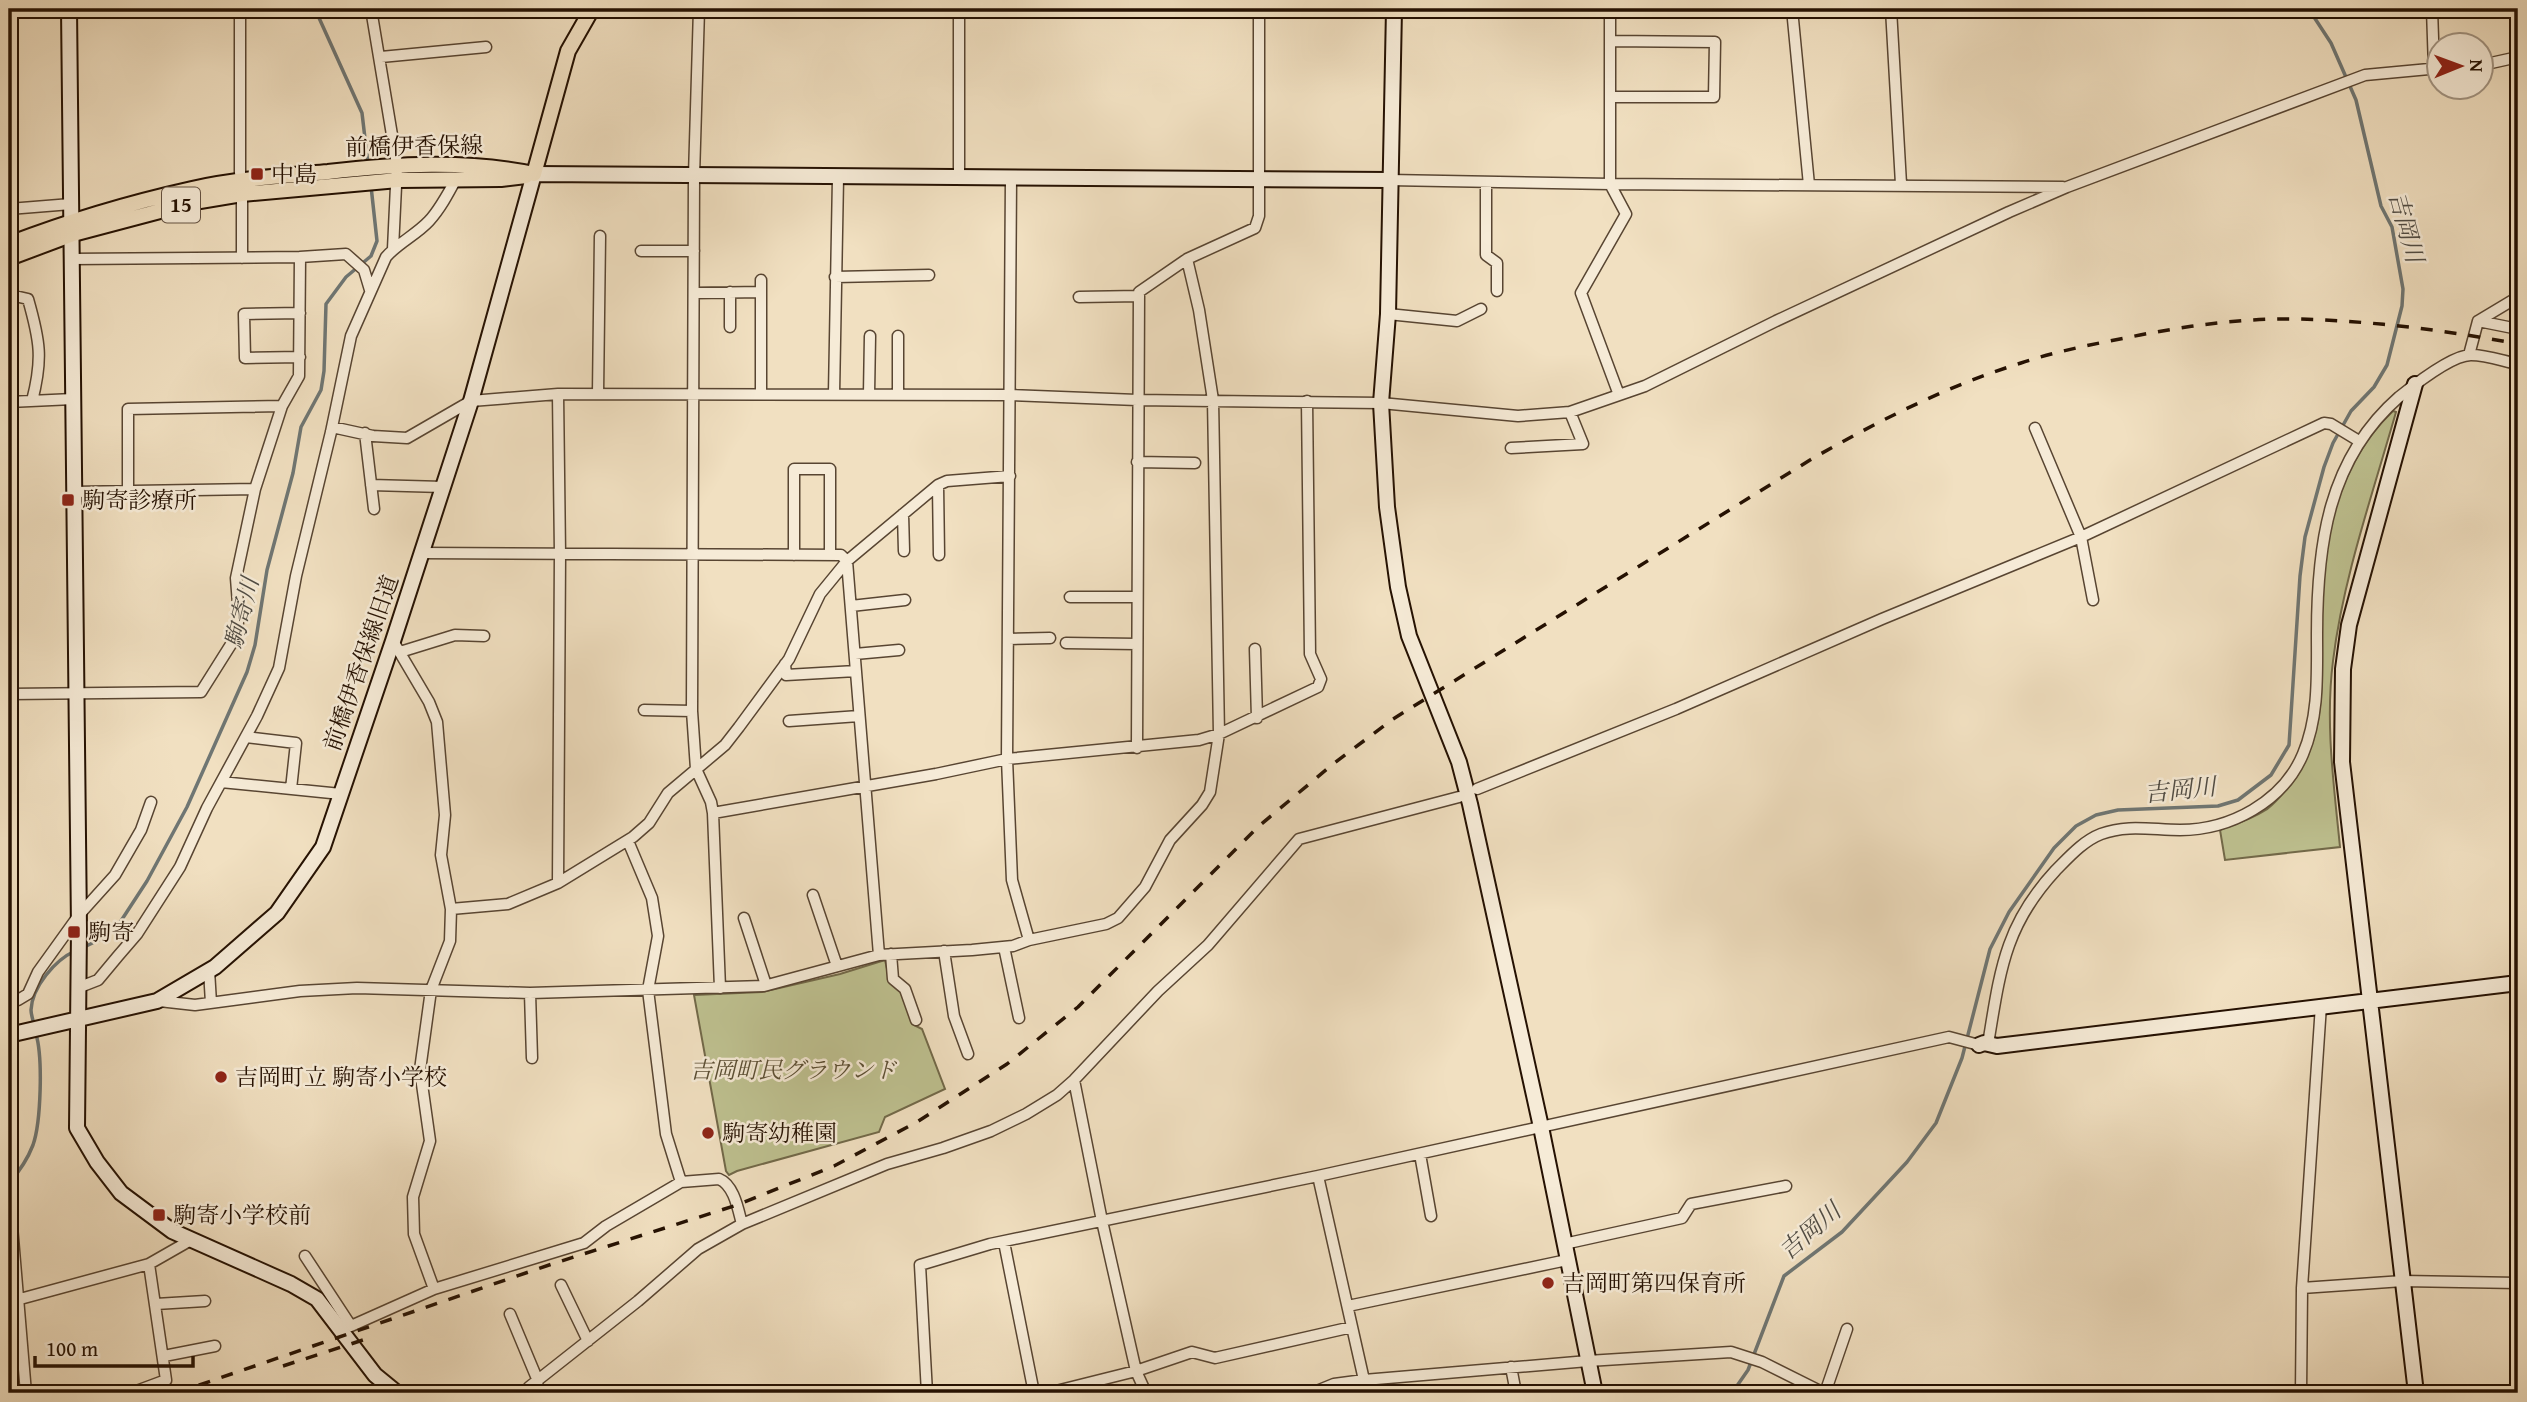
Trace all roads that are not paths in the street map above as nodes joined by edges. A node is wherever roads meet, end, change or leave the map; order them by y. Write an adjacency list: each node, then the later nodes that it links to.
1 (69, 9): 38 (street)
2 (240, 9): 22 (street)
3 (371, 9): 16 (street)
4 (592, 9): 23 (main road)
5 (699, 9): 25 (street)
6 (959, 9): 27 (street)
7 (1259, 9): 30 (street)
8 (1394, 9): 31 (street)
9 (1609, 9): 14 (street)
10 (1792, 9): 35 (street)
11 (1891, 9): 34 (street)
12 (2432, 9): 13 (street)
13 (2434, 32)
14 (1609, 41): 20 (street); 20 (street)
15 (486, 47): 16 (street)
16 (381, 57): 21 (street)
17 (2518, 57): 18 (street)
18 (2496, 62)
19 (2426, 69): 36 (street)
20 (1610, 97): 33 (street)
21 (398, 172): 23 (main road, 前橋伊香保線 / 15); 24 (main road, 前橋伊香保線 / 15); 29 (main road, 前橋伊香保線 / 15); 43 (street)
22 (240, 173)
23 (534, 174): 25 (street); 29 (main road, 前橋伊香保線 / 15); 88 (street, 前橋伊香保線旧道)
24 (359, 176): 37 (main road, 前橋伊香保線 / 15); 40 (main road, 前橋伊香保線 / 15)
25 (694, 176): 26 (street); 45 (street)
26 (838, 178): 27 (street); 52 (street)
27 (959, 178): 28 (street)
28 (1012, 178): 30 (street); 82 (street)
29 (456, 179): 43 (street)
30 (1258, 180): 31 (street); 50 (street)
31 (1389, 180): 32 (street); 65 (street)
32 (1486, 182): 33 (street); 56 (street)
33 (1610, 184): 35 (street); 83 (street)
34 (1901, 184): 35 (street); 36 (street)
35 (1809, 185)
36 (2067, 187): 83 (street)
37 (242, 194): 40 (main road, 前橋伊香保線 / 15); 49 (street)
38 (71, 204): 39 (street); 40 (street)
39 (9, 209)
40 (72, 227): 42 (main road, 前橋伊香保線 / 15); 47 (main road, 前橋伊香保線 / 15); 48 (street)
41 (600, 236): 78 (street)
42 (9, 244)
43 (393, 249): 55 (street)
44 (641, 251): 45 (street)
45 (694, 251): 59 (street)
46 (300, 257): 49 (street); 55 (street); 64 (street)
47 (9, 258)
48 (71, 258): 49 (street); 84 (street)
49 (242, 258)
50 (1187, 259): 60 (street); 86 (street)
51 (929, 275): 52 (street)
52 (835, 277): 79 (street)
53 (761, 280): 58 (street)
54 (9, 286): 87 (street)
55 (370, 290): 94 (street)
56 (1497, 291)
57 (730, 292): 58 (street); 59 (street); 67 (street)
58 (761, 292): 76 (street)
59 (695, 293): 75 (street)
60 (1139, 296): 62 (street); 85 (street)
61 (2518, 296): 66 (street)
62 (1079, 297)
63 (1481, 309): 65 (street)
64 (300, 313): 72 (street); 72 (street)
65 (1388, 314): 91 (street)
66 (2478, 321): 68 (street); 71 (street)
67 (730, 327)
68 (2518, 328)
69 (870, 336): 80 (street)
70 (898, 336): 81 (street)
71 (2469, 355): 73 (street); 74 (street)
72 (300, 357): 92 (street)
73 (2518, 364)
74 (2415, 384): 97 (street); 175 (street)
75 (695, 393): 76 (street); 78 (street); 114 (street)
76 (761, 393): 79 (street)
77 (558, 394): 78 (street); 88 (street); 113 (street)
78 (598, 394)
79 (834, 394): 80 (street)
80 (869, 394): 81 (street)
81 (898, 394): 82 (street)
82 (1009, 395): 85 (street); 101 (street)
83 (1619, 395): 93 (street)
84 (73, 399): 87 (street); 107 (street)
85 (1137, 400): 86 (street); 99 (street)
86 (1213, 400): 89 (street); 142 (street)
87 (32, 401): 90 (street)
88 (471, 401): 96 (street); 104 (street, 前橋伊香保線旧道)
89 (1307, 401): 91 (street); 140 (street)
90 (9, 402)
91 (1381, 403): 93 (street); 188 (street)
92 (282, 406): 105 (street); 106 (street)
93 (1570, 412): 98 (street)
94 (332, 427): 96 (street); 143 (street)
95 (2035, 428): 110 (street)
96 (365, 433): 102 (street)
97 (2359, 441): 110 (street); 184 (street)
98 (1511, 448)
99 (1137, 462): 100 (street); 120 (street)
100 (1195, 463)
101 (1010, 476): 103 (street); 126 (street)
102 (371, 485): 104 (street); 108 (street)
103 (938, 485): 109 (street); 117 (street)
104 (443, 487): 112 (street, 前橋伊香保線旧道)
105 (255, 489): 106 (street); 135 (street)
106 (128, 491): 107 (street)
107 (74, 492): 135 (street)
108 (374, 509)
109 (903, 514): 111 (street); 118 (street)
110 (2081, 537): 122 (street); 150 (street)
111 (904, 551)
112 (422, 554): 113 (street); 129 (street, 前橋伊香保線旧道)
113 (560, 554): 114 (street); 156 (street)
114 (694, 555): 115 (street); 138 (street)
115 (794, 555): 116 (street); 116 (street)
116 (830, 555): 118 (street)
117 (939, 555)
118 (848, 561): 123 (street); 133 (street)
119 (1070, 597): 120 (street)
120 (1137, 597): 128 (street)
121 (905, 600): 123 (street)
122 (2093, 600)
123 (851, 606): 132 (street)
124 (484, 636): 129 (street)
125 (1050, 638): 126 (street)
126 (1008, 639): 145 (street)
127 (1066, 643): 128 (street)
128 (1136, 644): 144 (street)
129 (396, 646): 151 (street, 前橋伊香保線旧道); 158 (street)
130 (1255, 649): 140 (street)
131 (900, 650): 132 (street)
132 (855, 654): 134 (street)
133 (785, 664): 134 (street); 146 (street)
134 (856, 671): 139 (street)
135 (76, 693): 136 (street); 160 (street)
136 (9, 694)
137 (644, 710): 138 (street)
138 (692, 711): 146 (street)
139 (859, 716): 141 (street); 148 (street)
140 (1257, 718): 142 (street)
141 (789, 721)
142 (1219, 734): 144 (street); 161 (street)
143 (246, 737): 147 (street); 149 (street)
144 (1137, 748): 145 (street)
145 (1007, 759): 148 (street); 161 (street)
146 (696, 769): 154 (street); 155 (street)
147 (221, 782): 149 (street); 170 (street)
148 (864, 786): 154 (street); 165 (street)
149 (291, 789): 151 (street)
150 (1477, 789)
151 (341, 794): 167 (street, 前橋伊香保線旧道)
152 (1459, 797): 187 (street)
153 (151, 802): 160 (street)
154 (713, 813): 171 (street)
155 (628, 841): 156 (street); 173 (street)
156 (558, 883): 158 (street)
157 (813, 895): 166 (street)
158 (451, 909): 172 (street)
159 (744, 918): 169 (street)
160 (79, 922): 170 (street); 177 (street)
161 (1029, 940): 162 (street)
162 (1003, 947): 163 (street); 181 (street)
163 (944, 951): 164 (street); 185 (street)
164 (891, 954): 165 (street); 182 (street)
165 (879, 955): 166 (street)
166 (837, 966): 169 (street)
167 (209, 971): 176 (street, 前橋伊香保線旧道); 178 (street)
168 (2518, 983): 175 (street)
169 (766, 985): 171 (street)
170 (80, 988): 180 (street)
171 (720, 988): 173 (street)
172 (431, 990): 174 (street); 178 (street); 207 (street)
173 (648, 990): 174 (street); 191 (street)
174 (530, 993): 186 (street)
175 (2369, 1000): 179 (street); 203 (street)
176 (157, 1001): 178 (street); 180 (street, 前橋伊香保線旧道)
177 (9, 1002)
178 (211, 1003)
179 (2321, 1005): 184 (street); 206 (street)
180 (79, 1018): 183 (street, 前橋伊香保線旧道); 197 (street)
181 (1019, 1018)
182 (916, 1020)
183 (10, 1035)
184 (1984, 1044): 188 (street)
185 (968, 1054)
186 (532, 1058)
187 (1074, 1080): 194 (street); 195 (street)
188 (1541, 1127): 189 (street); 199 (street)
189 (1420, 1154): 190 (street); 193 (street)
190 (1318, 1176): 194 (street); 213 (street)
191 (681, 1182): 195 (street); 207 (street)
192 (1786, 1186): 199 (street)
193 (1431, 1216)
194 (1102, 1221): 198 (street); 222 (street)
195 (743, 1224): 217 (street)
196 (12, 1226): 209 (street)
197 (191, 1240): 202 (street); 208 (street)
198 (1004, 1242): 229 (street); 230 (street)
199 (1564, 1244): 201 (street)
200 (305, 1256): 208 (street)
201 (1567, 1260): 213 (street); 220 (street)
202 (149, 1264): 209 (street); 212 (street)
203 (2403, 1281): 204 (street); 206 (street); 239 (street)
204 (2518, 1283)
205 (561, 1285): 217 (street)
206 (2302, 1288): 238 (street)
207 (434, 1289): 208 (street)
208 (323, 1296): 227 (street)
209 (20, 1299): 211 (street); 225 (street)
210 (205, 1301): 212 (street)
211 (9, 1302)
212 (156, 1304): 219 (street)
213 (1348, 1306): 215 (street)
214 (510, 1314): 224 (street)
215 (1352, 1327): 222 (street); 223 (street)
216 (1847, 1329): 237 (street)
217 (588, 1340): 224 (street)
218 (215, 1346): 219 (street)
219 (164, 1356): 226 (street)
220 (1588, 1361): 221 (street); 236 (street); 237 (street)
221 (1511, 1367): 223 (street); 235 (street)
222 (1136, 1371): 231 (street); 232 (street)
223 (1364, 1380): 233 (street); 234 (street)
224 (538, 1381): 228 (street)
225 (26, 1393)
226 (131, 1393)
227 (397, 1393)
228 (526, 1393)
229 (927, 1393)
230 (1034, 1393)
231 (1048, 1393)
232 (1146, 1393)
233 (1312, 1393)
234 (1370, 1393)
235 (1516, 1393)
236 (1595, 1393)
237 (1824, 1393)
238 (2301, 1393)
239 (2416, 1393)

